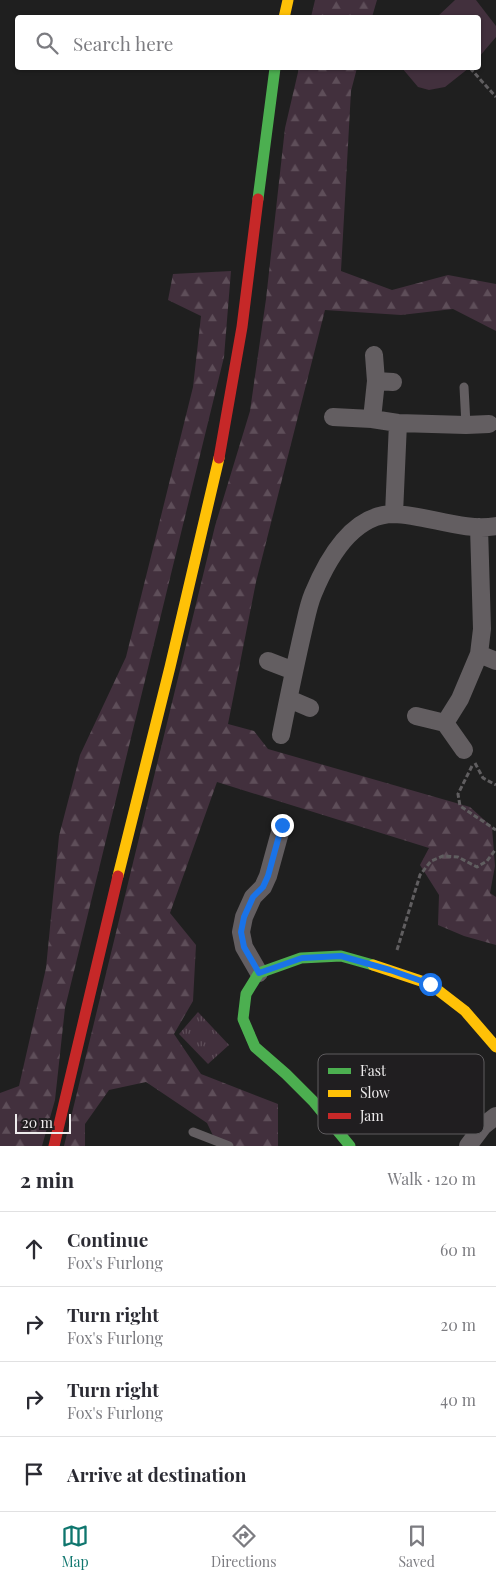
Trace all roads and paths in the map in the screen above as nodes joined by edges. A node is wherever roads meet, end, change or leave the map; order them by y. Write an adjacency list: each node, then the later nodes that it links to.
1 (288, 0): 2 (main road)
2 (285, 15)
3 (275, 70): 38 (main road)
4 (472, 70): 5 (path)
5 (496, 98)
6 (374, 355): 9 (street)
7 (464, 387): 12 (lane)
8 (333, 417): 9 (street)
9 (372, 419): 10 (street)
10 (398, 423): 12 (street); 13 (street)
11 (489, 424): 12 (street)
12 (466, 425)
13 (394, 514): 14 (street); 18 (street)
14 (487, 527): 15 (street)
15 (479, 654): 17 (street); 22 (street)
16 (268, 661): 18 (street)
17 (496, 661)
18 (294, 671): 19 (street)
19 (289, 699): 20 (street); 23 (street)
20 (310, 708)
21 (416, 716): 22 (street)
22 (445, 723): 24 (street)
23 (281, 735)
24 (464, 750)
25 (496, 785): 27 (path)
26 (282, 825): 30 (street)
27 (496, 830)
28 (496, 849): 29 (path)
29 (390, 970): 30 (main road); 31 (main road)
30 (259, 973): 32 (main road)
31 (496, 1046)
32 (318, 1107)
33 (496, 1116): 34 (street)
34 (484, 1125)
35 (193, 1132): 39 (lane)
36 (340, 1134): 40 (main road)
37 (477, 1134): 41 (street)
38 (54, 1146)
39 (229, 1146)
40 (350, 1146)
41 (468, 1146)

